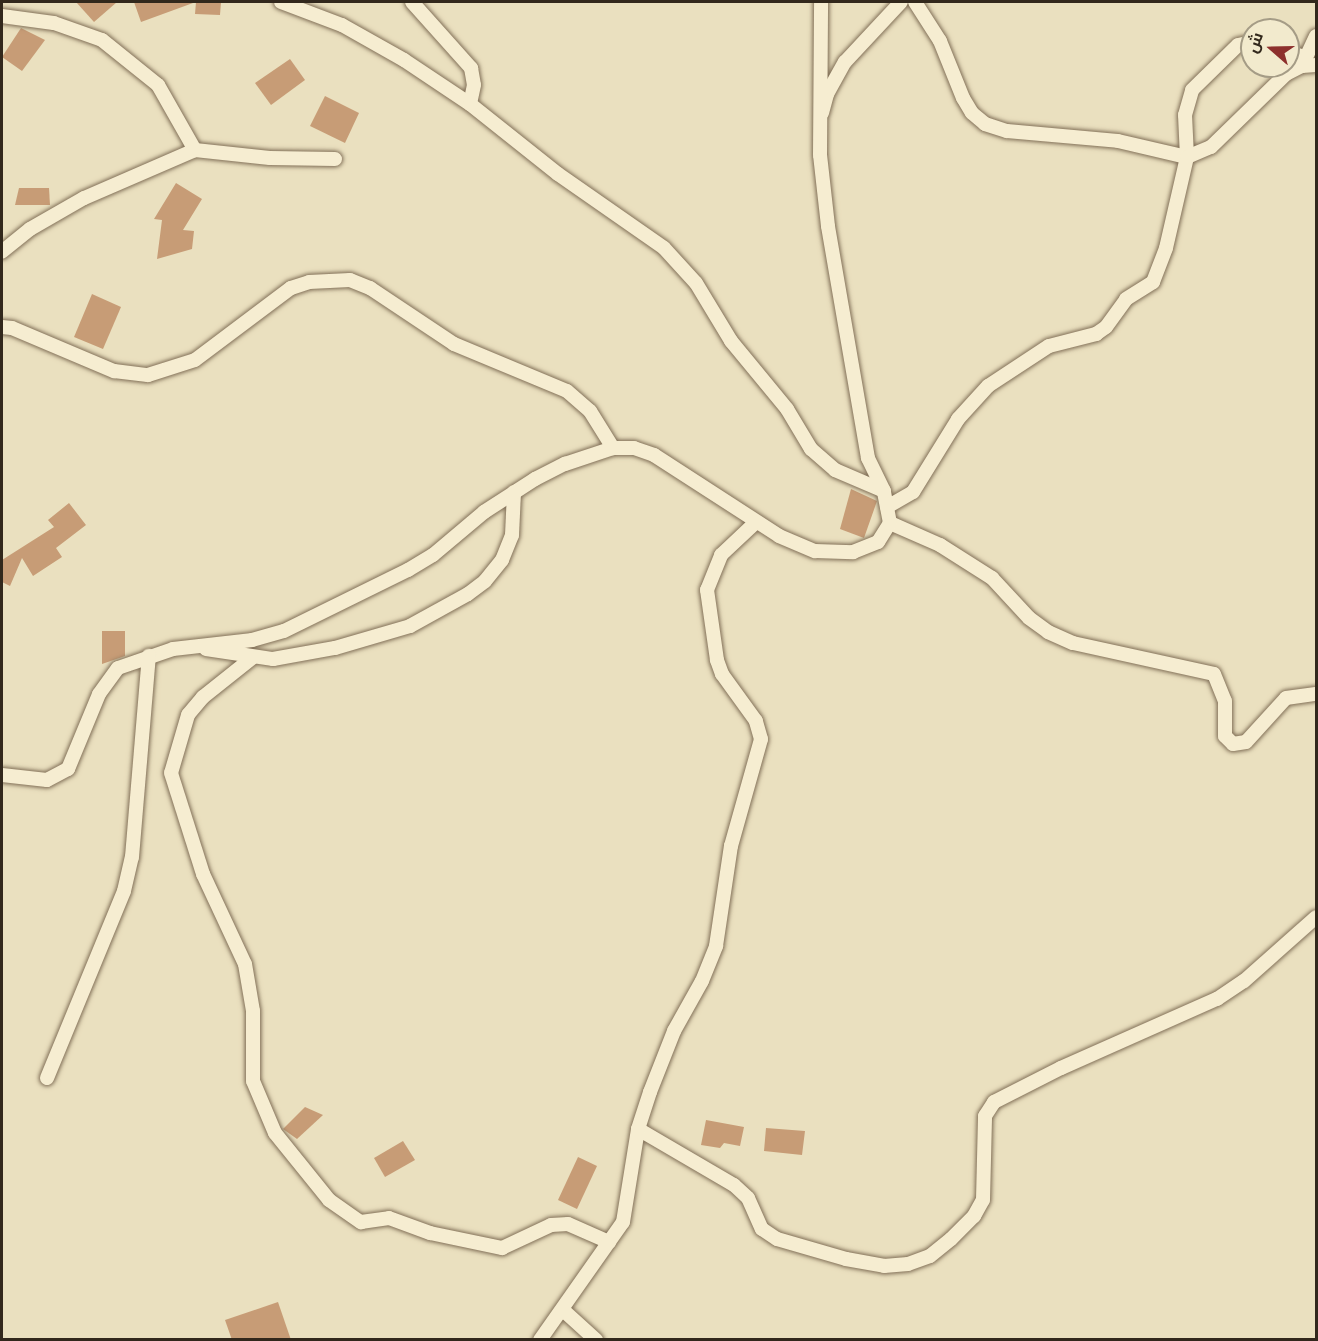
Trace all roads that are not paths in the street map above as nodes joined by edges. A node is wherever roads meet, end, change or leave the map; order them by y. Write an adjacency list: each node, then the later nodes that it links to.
1 (281, 2): 10 (street)
2 (412, 2): 10 (street)
3 (820, 2): 11 (street)
4 (901, 2): 11 (street)
5 (915, 2): 13 (street)
6 (2, 16): 12 (street)
7 (1317, 36): 9 (street)
8 (1240, 45): 13 (street)
9 (1308, 63): 13 (street)
10 (470, 104): 18 (street)
11 (818, 127): 18 (street)
12 (195, 150): 14 (street); 15 (street)
13 (1187, 157): 20 (street)
14 (335, 159)
15 (2, 252)
16 (5, 325): 17 (street)
17 (613, 448): 19 (street); 21 (street)
18 (884, 491): 20 (street)
19 (514, 492): 23 (street); 25 (street)
20 (887, 507): 22 (street)
21 (756, 522): 22 (street); 30 (street)
22 (890, 523): 26 (street)
23 (198, 648): 24 (street); 25 (street)
24 (149, 656): 27 (street); 29 (street)
25 (252, 658): 31 (street)
26 (1317, 694)
27 (2, 775)
28 (1317, 917): 30 (street)
29 (47, 1078)
30 (638, 1129): 31 (street)
31 (609, 1242): 32 (street)
32 (563, 1310): 33 (street); 34 (street)
33 (540, 1340)
34 (596, 1340)

